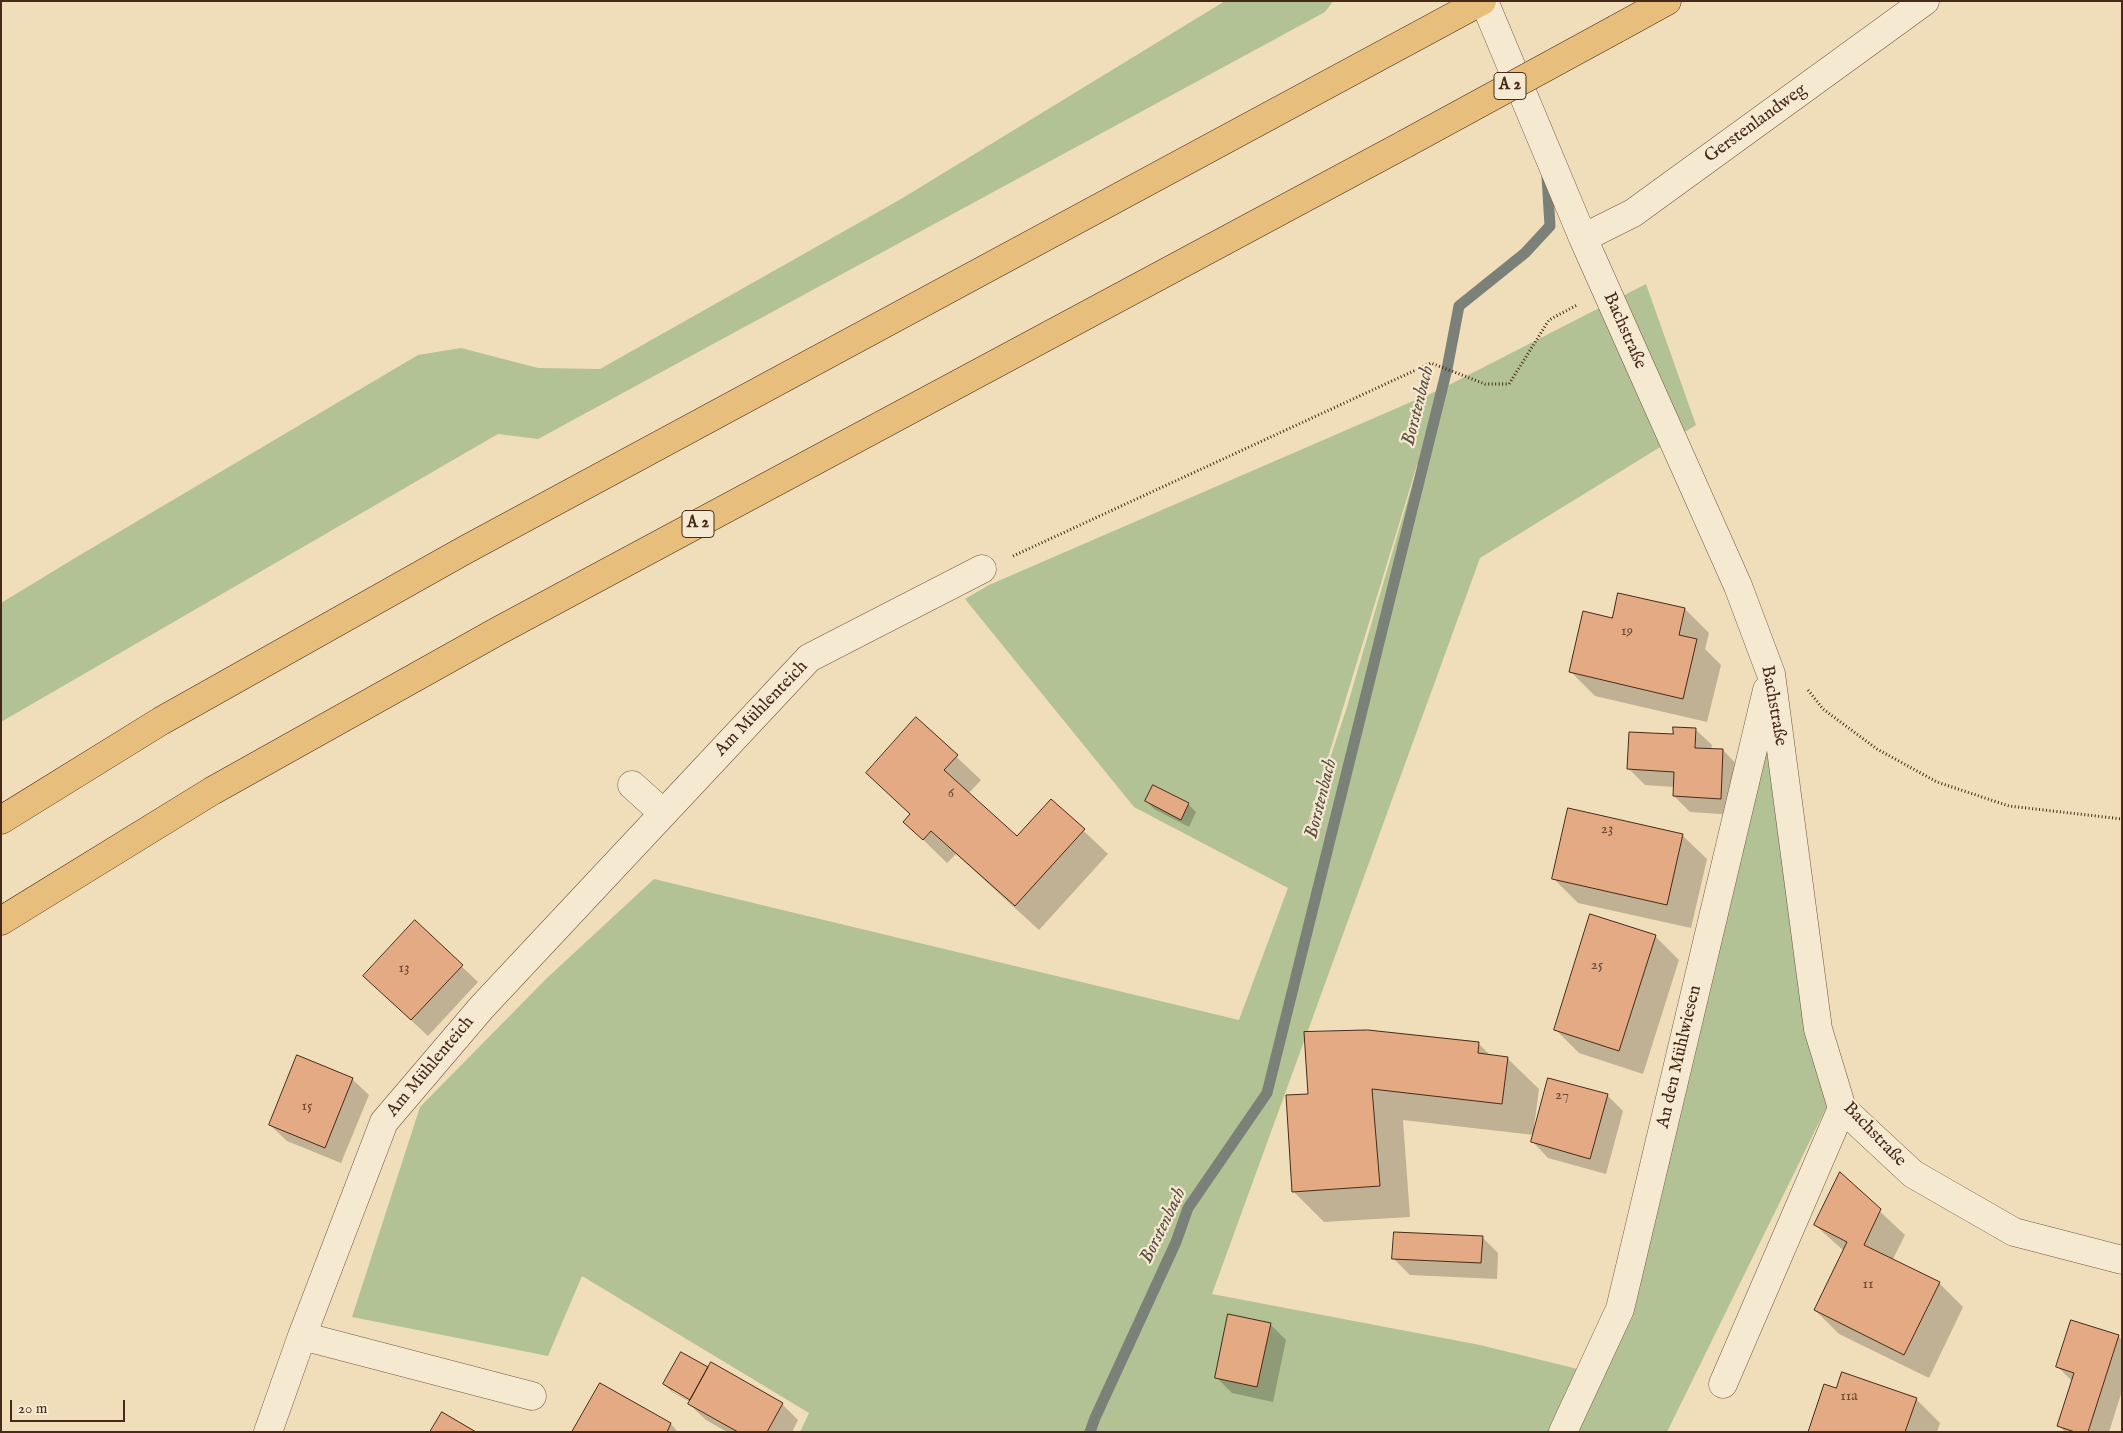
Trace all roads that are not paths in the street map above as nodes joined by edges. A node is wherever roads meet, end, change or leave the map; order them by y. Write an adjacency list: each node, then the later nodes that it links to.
1 (1483, 1): 4 (street, Bachstraße); 9 (highway)
2 (1667, 1): 10 (highway, A 2, bridge)
3 (1925, 1): 4 (street, Gerstenlandweg)
4 (1583, 238): 6 (street, Bachstraße)
5 (982, 570): 8 (street, Am Mühlenteich)
6 (1771, 674): 11 (street, Bachstraße); 17 (street, An den Mühlwiesen)
7 (632, 785): 8 (street)
8 (663, 813): 13 (street, Am Mühlenteich)
9 (1, 820)
10 (1, 921)
11 (1842, 1108): 12 (street, Bachstraße); 14 (street)
12 (2122, 1260)
13 (302, 1336): 15 (street); 16 (street, Am Mühlenteich)
14 (1723, 1384)
15 (532, 1396)
16 (268, 1432)
17 (1564, 1432)

